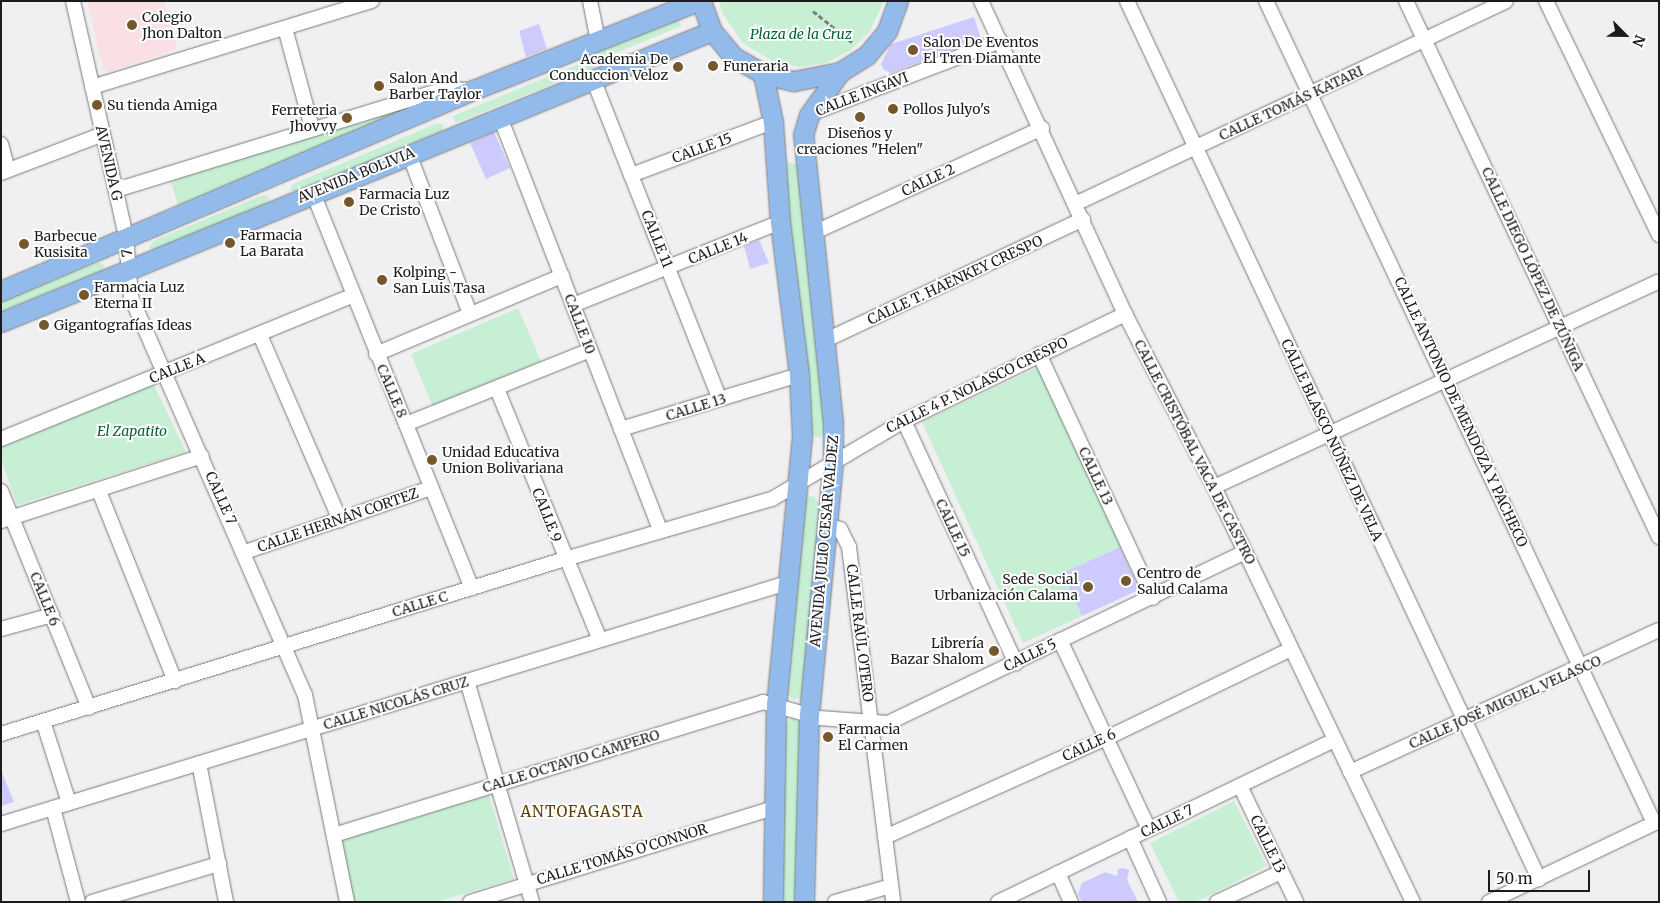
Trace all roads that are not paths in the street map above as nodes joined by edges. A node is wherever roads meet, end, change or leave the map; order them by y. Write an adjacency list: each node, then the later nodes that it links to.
1 (73, 1): 20 (street, AVENIDA G)
2 (372, 1): 12 (street)
3 (590, 1): 15 (street)
4 (699, 1): 13 (main road); 15 (main road)
5 (898, 1): 17 (main road)
6 (981, 1): 16 (street, CALLE CRISTÓBAL VACA DE CASTRO)
7 (1126, 1): 30 (street, CALLE BLASCO NÚÑEZ DE VELA)
8 (1266, 1): 22 (street, CALLE ANTONIO DE MENDOZA Y PACHECO)
9 (1406, 1): 14 (street, CALLE DIEGO LÓPEZ DE ZÚÑIGA)
10 (1506, 1): 14 (street, CALLE TOMÁS KATARI)
11 (1546, 1): 40 (street)
12 (285, 28): 20 (street); 26 (street)
13 (712, 31): 18 (main road); 19 (main road, AVENIDA BOLIVIA)
14 (1425, 40): 22 (street, CALLE TOMÁS KATARI); 52 (street, CALLE DIEGO LÓPEZ DE ZÚÑIGA)
15 (598, 41): 21 (main road)
16 (1000, 41): 23 (street, CALLE INGAVI); 27 (street, CALLE CRISTÓBAL VACA DE CASTRO)
17 (840, 72): 18 (main road); 23 (main road, AVENIDA JULIO CESAR VALDEZ)
18 (763, 74): 25 (main road)
19 (593, 80): 24 (main road, AVENIDA BOLIVIA); 33 (street, CALLE 11)
20 (92, 87): 28 (street, AVENIDA G)
21 (473, 90): 26 (street); 41 (main road)
22 (1311, 94): 30 (street, CALLE TOMÁS KATARI); 60 (street, CALLE ANTONIO DE MENDOZA Y PACHECO)
23 (808, 115): 39 (main road, AVENIDA JULIO CESAR VALDEZ)
24 (500, 117): 31 (main road, AVENIDA BOLIVIA); 44 (street, CALLE 10)
25 (773, 122): 33 (street, CALLE 15); 38 (main road)
26 (312, 128): 34 (street)
27 (1042, 128): 36 (street, CALLE CRISTÓBAL VACA DE CASTRO); 39 (street, CALLE 2)
28 (103, 134): 32 (street); 34 (street, AVENIDA G)
29 (1, 144): 32 (street)
30 (1196, 148): 36 (street, CALLE TOMÁS KATARI); 66 (street, CALLE BLASCO NÚÑEZ DE VELA)
31 (409, 154): 35 (main road, AVENIDA BOLIVIA); 49 (street)
32 (5, 171)
33 (632, 175): 42 (street, CALLE 11)
34 (116, 190): 41 (street, AVENIDA G)
35 (313, 193): 43 (main road, AVENIDA BOLIVIA); 47 (street, CALLE 8)
36 (1074, 204): 37 (street, CALLE CRISTÓBAL VACA DE CASTRO)
37 (1083, 219): 50 (street, CALLE CRISTÓBAL VACA DE CASTRO); 54 (street, CALLE T. HAENKEY CRESPO)
38 (780, 222): 42 (street, CALLE 14); 59 (main road)
39 (813, 233): 54 (main road, AVENIDA JULIO CESAR VALDEZ)
40 (1659, 235)
41 (126, 236): 43 (street, 7); 46 (main road)
42 (669, 268): 48 (street, CALLE 14); 62 (street, CALLE 11)
43 (129, 269): 51 (main road, AVENIDA BOLIVIA); 58 (street, CALLE 7)
44 (562, 276): 48 (street, CALLE 10); 49 (street)
45 (1659, 281): 52 (street)
46 (1, 291)
47 (352, 296): 53 (street, CALLE A); 56 (street, CALLE 8)
48 (573, 305): 55 (street, CALLE 10)
49 (470, 314): 56 (street)
50 (1125, 314): 57 (street, CALLE 4 P. NOLASCO CRESPO); 71 (street, CALLE CRISTÓBAL VACA DE CASTRO)
51 (1, 322)
52 (1560, 326): 60 (street); 79 (street, CALLE DIEGO LÓPEZ DE ZÚÑIGA)
53 (260, 335): 58 (street, CALLE A); 76 (street)
54 (826, 340): 69 (main road, AVENIDA JULIO CESAR VALDEZ)
55 (590, 350): 61 (street); 65 (street, CALLE 10)
56 (376, 354): 64 (street, CALLE 8)
57 (1039, 354): 63 (street, CALLE 4 P. NOLASCO CRESPO); 85 (street, CALLE 13)
58 (166, 373): 67 (street, CALLE A); 68 (street, CALLE 7)
59 (799, 375): 62 (street, CALLE 13); 70 (main road)
60 (1447, 381): 66 (street); 94 (street, CALLE ANTONIO DE MENDOZA Y PACHECO)
61 (497, 389): 64 (street); 82 (street, CALLE 9)
62 (720, 399): 65 (street, CALLE 13)
63 (904, 421): 69 (street, CALLE 4 P. NOLASCO CRESPO); 93 (street, CALLE 15)
64 (406, 424): 72 (street, CALLE 8)
65 (621, 429): 78 (street, CALLE 10)
66 (1329, 433): 71 (street); 101 (street, CALLE BLASCO NÚÑEZ DE VELA)
67 (1, 439)
68 (202, 456): 74 (street); 80 (street, CALLE 7)
69 (833, 462): 70 (street, CALLE C); 77 (main road, AVENIDA JULIO CESAR VALDEZ)
70 (797, 485): 78 (street, CALLE C); 83 (main road)
71 (1214, 487): 81 (street, CALLE CRISTÓBAL VACA DE CASTRO)
72 (431, 488): 76 (street, CALLE HERNÁN CORTEZ); 84 (street, CALLE 8)
73 (1, 491): 75 (street, CALLE 6)
74 (99, 491): 75 (street); 95 (street)
75 (7, 519): 86 (street, CALLE 6)
76 (340, 520): 80 (street, CALLE HERNÁN CORTEZ)
77 (827, 525): 99 (main road, AVENIDA JULIO CESAR VALDEZ); 102 (street, CALLE RAÚL OTERO)
78 (660, 530): 82 (street, CALLE C)
79 (1659, 537)
80 (245, 552): 91 (street, CALLE 7)
81 (1245, 552): 85 (street, CALLE 5); 92 (street, CALLE CRISTÓBAL VACA DE CASTRO)
82 (565, 559): 84 (street, CALLE C); 89 (street, CALLE 9)
83 (790, 582): 89 (street, CALLE NICOLÁS CRUZ); 97 (main road)
84 (472, 588): 91 (street, CALLE C)
85 (1153, 598): 90 (street, CALLE 5)
86 (52, 615): 87 (street); 98 (street, CALLE 6)
87 (1, 629)
88 (1659, 630): 94 (street, CALLE JOSÉ MIGUEL VELASCO)
89 (600, 640): 96 (street, CALLE NICOLÁS CRUZ)
90 (1060, 640): 93 (street, CALLE 5); 105 (street)
91 (285, 644): 95 (street, CALLE C); 103 (street, CALLE 7)
92 (1291, 649): 105 (street, CALLE 6); 106 (street, CALLE CRISTÓBAL VACA DE CASTRO)
93 (1016, 662): 102 (street, CALLE 5)
94 (1582, 668): 101 (street, CALLE JOSÉ MIGUEL VELASCO); 114 (street, CALLE ANTONIO DE MENDOZA Y PACHECO)
95 (175, 681): 98 (street, CALLE C)
96 (467, 681): 103 (street, CALLE NICOLÁS CRUZ); 109 (street)
97 (776, 704): 99 (street, CALLE OCTAVIO CAMPERO); 109 (street, CALLE OCTAVIO CAMPERO); 113 (main road)
98 (89, 708): 100 (street, CALLE C)
99 (808, 715): 102 (street, CALLE 5); 134 (main road, AVENIDA JULIO CESAR VALDEZ)
100 (43, 721): 104 (street, CALLE C); 111 (street)
101 (1464, 721): 108 (street, CALLE JOSÉ MIGUEL VELASCO); 123 (street, CALLE BLASCO NÚÑEZ DE VELA)
102 (871, 723): 118 (street, CALLE RAÚL OTERO)
103 (313, 728): 107 (street, CALLE NICOLÁS CRUZ); 117 (street, CALLE 7)
104 (1, 734)
105 (1109, 737): 116 (street); 118 (street, CALLE 6)
106 (1335, 740): 108 (street, CALLE CRISTÓBAL VACA DE CASTRO); 110 (street, CALLE 7)
107 (199, 763): 111 (street, CALLE NICOLÁS CRUZ); 120 (street)
108 (1350, 772): 142 (street, CALLE CRISTÓBAL VACA DE CASTRO)
109 (496, 784): 117 (street, CALLE OCTAVIO CAMPERO); 124 (street)
110 (1240, 786): 116 (street, CALLE 7); 121 (street, CALLE 13)
111 (69, 803): 112 (street, CALLE NICOLÁS CRUZ)
112 (53, 808): 115 (street, CALLE NICOLÁS CRUZ); 127 (street)
113 (774, 808): 124 (street, CALLE TOMÁS O'CONNOR); 133 (main road)
114 (1656, 822): 123 (street)
115 (1, 824)
116 (1149, 829): 119 (street, CALLE 7)
117 (334, 835): 130 (street, CALLE 7)
118 (885, 838): 125 (street, CALLE RAÚL OTERO)
119 (1130, 838): 122 (street, CALLE 7); 139 (street)
120 (219, 864): 126 (street); 129 (street)
121 (1281, 872): 140 (street); 141 (street, CALLE 13)
122 (1058, 873): 137 (street, CALLE 7); 138 (street)
123 (1539, 879): 143 (street)
124 (526, 884): 131 (street, CALLE TOMÁS O'CONNOR); 132 (street)
125 (891, 886): 135 (street); 136 (street, CALLE RAÚL OTERO)
126 (116, 898): 128 (street)
127 (78, 902)
128 (92, 902)
129 (226, 902)
130 (347, 902)
131 (470, 902)
132 (532, 902)
133 (774, 902)
134 (804, 902)
135 (835, 902)
136 (893, 902)
137 (998, 902)
138 (1071, 902)
139 (1159, 902)
140 (1218, 902)
141 (1296, 902)
142 (1413, 902)
143 (1489, 902)

